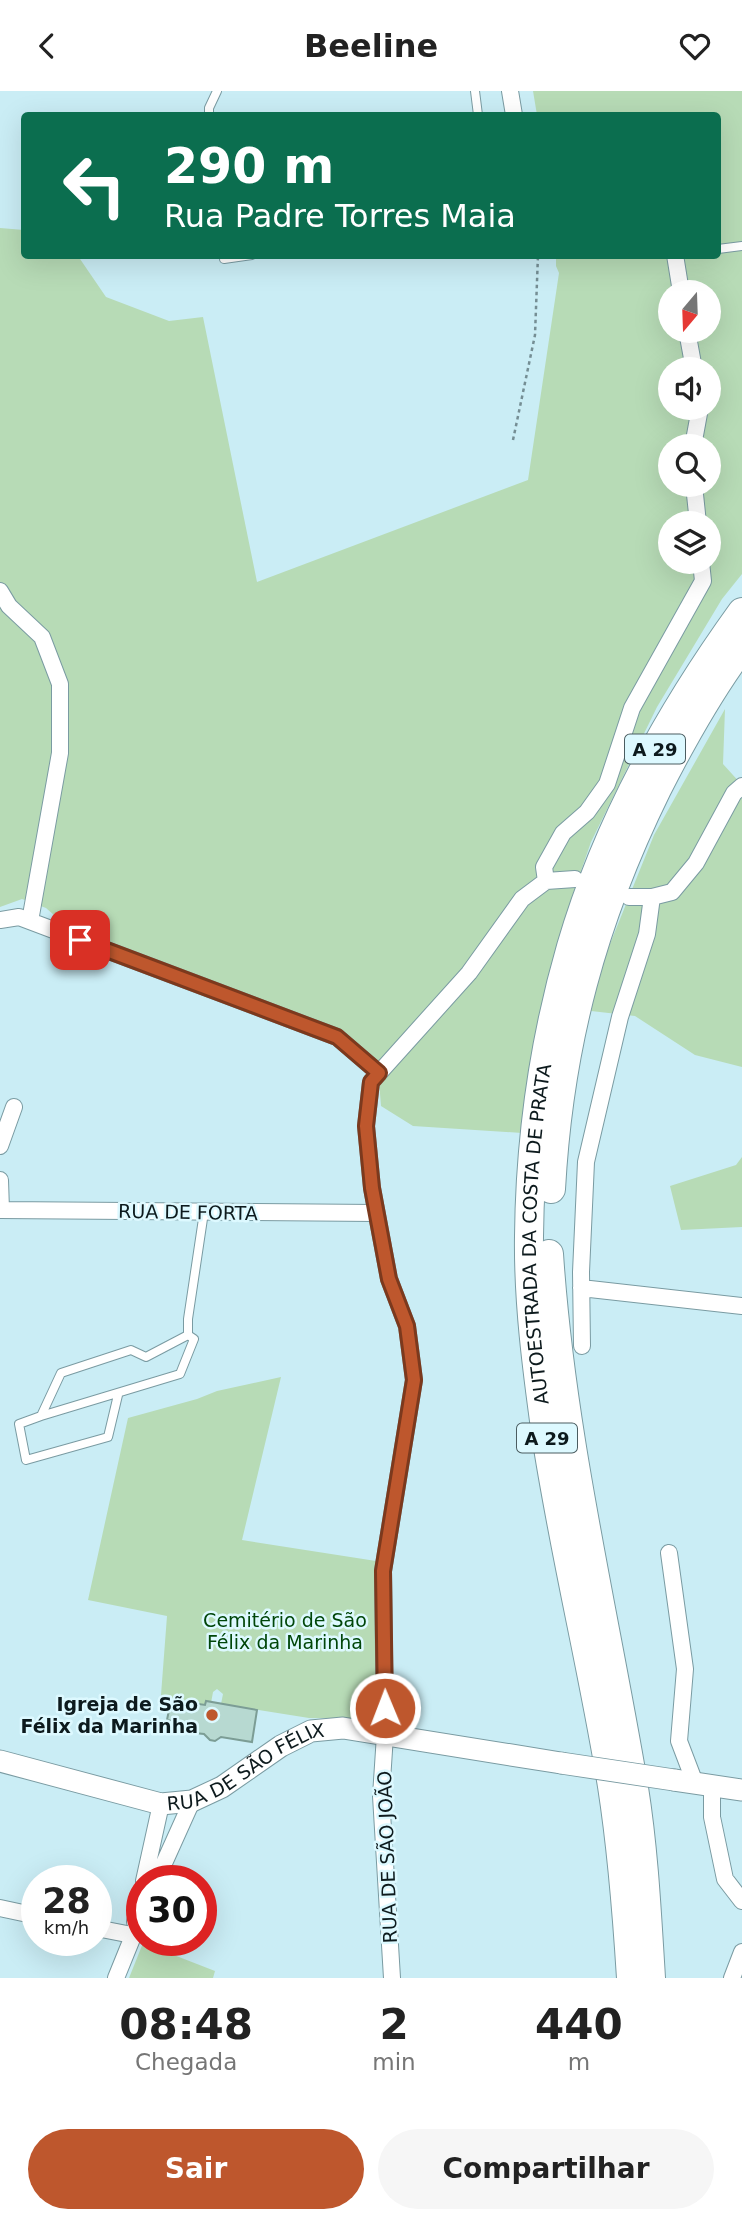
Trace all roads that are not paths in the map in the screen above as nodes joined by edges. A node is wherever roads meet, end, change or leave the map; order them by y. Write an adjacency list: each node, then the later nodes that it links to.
1 (217, 91): 4 (lane)
2 (475, 91): 5 (lane)
3 (510, 91): 6 (street)
4 (209, 112)
5 (478, 112)
6 (514, 112)
7 (742, 246): 8 (lane)
8 (721, 249)
9 (676, 259): 10 (street)
10 (679, 280)
11 (702, 574): 17 (street)
12 (0, 591): 21 (street)
13 (742, 612): 51 (highway, AUTOESTRADA DA COSTA DE PRATA / A 29)
14 (742, 647): 52 (highway, AUTOESTRADA DA COSTA DE PRATA / A 29)
15 (742, 786): 19 (street)
16 (575, 879): 17 (street)
17 (546, 881): 22 (street)
18 (629, 897): 19 (street)
19 (652, 897): 29 (street)
20 (0, 919): 21 (street)
21 (30, 921): 22 (street)
22 (379, 1073): 28 (street, RUA DE SÃO JOÃO)
23 (13, 1107): 24 (street)
24 (0, 1146)
25 (0, 1180): 26 (street)
26 (1, 1210): 27 (street, RUA DE FORTA)
27 (204, 1212): 28 (street, RUA DE FORTA); 31 (lane)
28 (376, 1213): 36 (street, RUA DE SÃO JOÃO)
29 (581, 1287): 30 (street); 32 (street)
30 (742, 1307)
31 (188, 1335): 33 (lane); 34 (lane)
32 (582, 1346)
33 (118, 1395): 34 (lane); 34 (lane)
34 (41, 1416)
35 (669, 1553): 38 (street)
36 (386, 1735): 38 (main road, RUA DE SÃO FÉLIX, bridge); 40 (main road, RUA DE SÃO FÉLIX); 50 (street, RUA DE SÃO JOÃO)
37 (0, 1761): 41 (main road, RUA DE SÃO FÉLIX)
38 (694, 1783): 39 (main road, RUA DE SÃO FÉLIX); 44 (street)
39 (742, 1790)
40 (192, 1801): 41 (main road, RUA DE SÃO FÉLIX); 43 (street)
41 (161, 1804): 42 (street)
42 (148, 1865)
43 (163, 1865)
44 (742, 1901)
45 (0, 1908): 46 (street)
46 (21, 1913)
47 (126, 1951): 49 (street)
48 (742, 1952): 53 (street)
49 (116, 1978)
50 (392, 1978)
51 (631, 1978)
52 (651, 1978)
53 (732, 1978)

